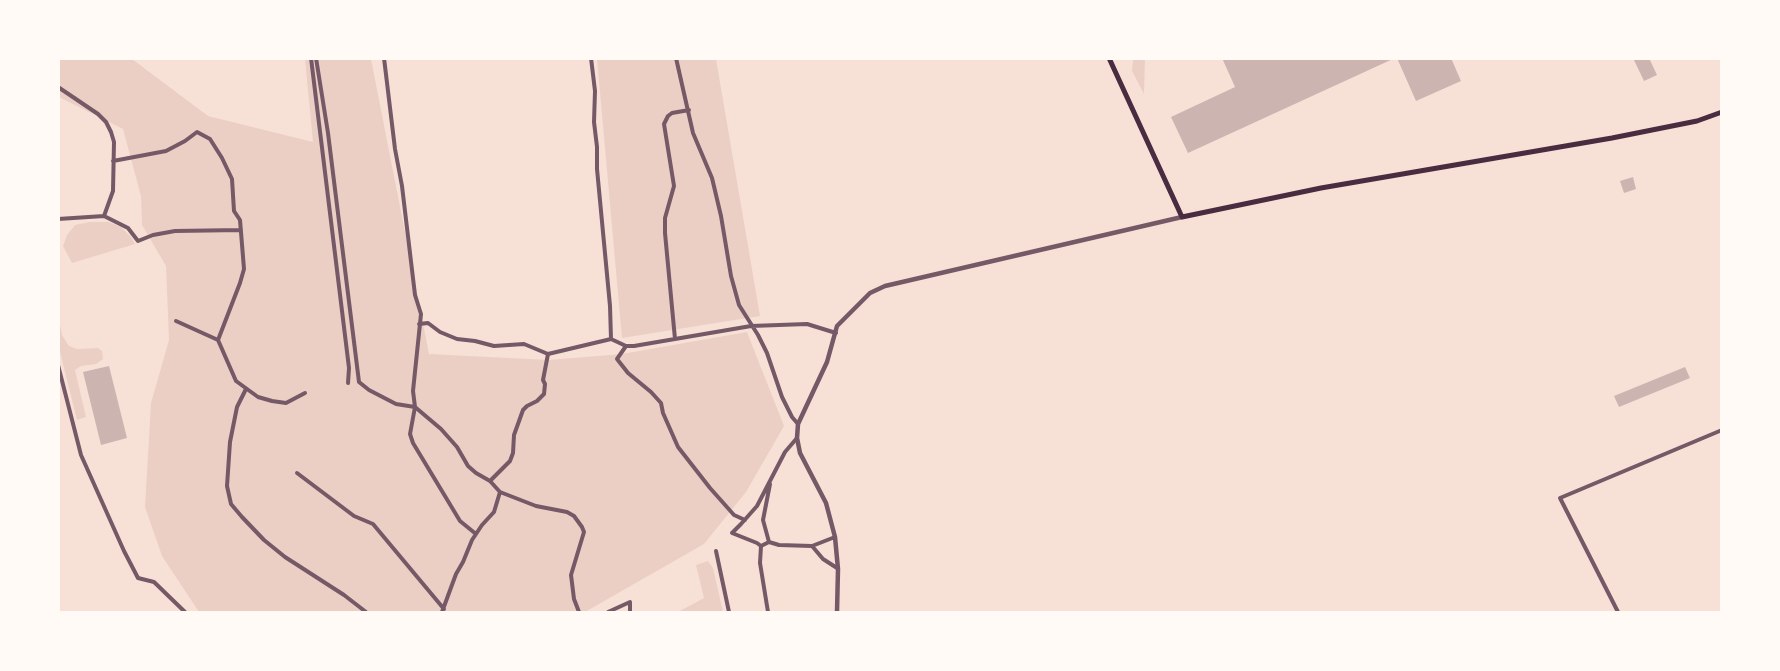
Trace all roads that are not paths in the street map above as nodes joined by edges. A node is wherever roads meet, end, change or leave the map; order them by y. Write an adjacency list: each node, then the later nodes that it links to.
1 (311, 58): 25 (street)
2 (316, 58): 28 (street)
3 (384, 58): 16 (street)
4 (591, 58): 19 (street)
5 (676, 58): 8 (street)
6 (1109, 58): 12 (main road)
7 (58, 87): 10 (street)
8 (689, 110): 17 (street); 20 (street)
9 (1722, 112): 12 (main road)
10 (113, 161): 11 (street); 14 (street)
11 (104, 216): 13 (street); 14 (street)
12 (1182, 217): 18 (street)
13 (58, 219)
14 (241, 230): 21 (street)
15 (176, 321): 21 (street)
16 (419, 324): 23 (street); 28 (street)
17 (751, 326): 18 (street); 20 (street); 29 (street)
18 (836, 333): 29 (street)
19 (611, 339): 22 (street); 23 (street)
20 (675, 339): 22 (street)
21 (218, 340): 26 (street)
22 (626, 346): 36 (street)
23 (548, 354): 33 (street)
24 (58, 365): 45 (street)
25 (348, 383)
26 (246, 389): 27 (street); 46 (street)
27 (305, 393)
28 (416, 407): 33 (street); 37 (street)
29 (798, 424): 31 (street)
30 (1722, 430): 53 (street)
31 (797, 438): 34 (street); 38 (street)
32 (297, 473): 44 (street)
33 (490, 481): 35 (street)
34 (771, 481): 36 (street); 39 (street)
35 (500, 492): 37 (street); 47 (street)
36 (745, 520): 40 (street)
37 (476, 534): 44 (street)
38 (835, 537): 41 (street); 43 (street)
39 (769, 542): 40 (street); 41 (street)
40 (761, 546): 51 (street)
41 (812, 546): 43 (street)
42 (716, 551): 50 (street)
43 (838, 569): 52 (street)
44 (443, 611)
45 (185, 612)
46 (366, 612)
47 (579, 612)
48 (608, 612): 49 (street)
49 (630, 612)
50 (729, 612)
51 (768, 612)
52 (837, 612)
53 (1618, 612)

